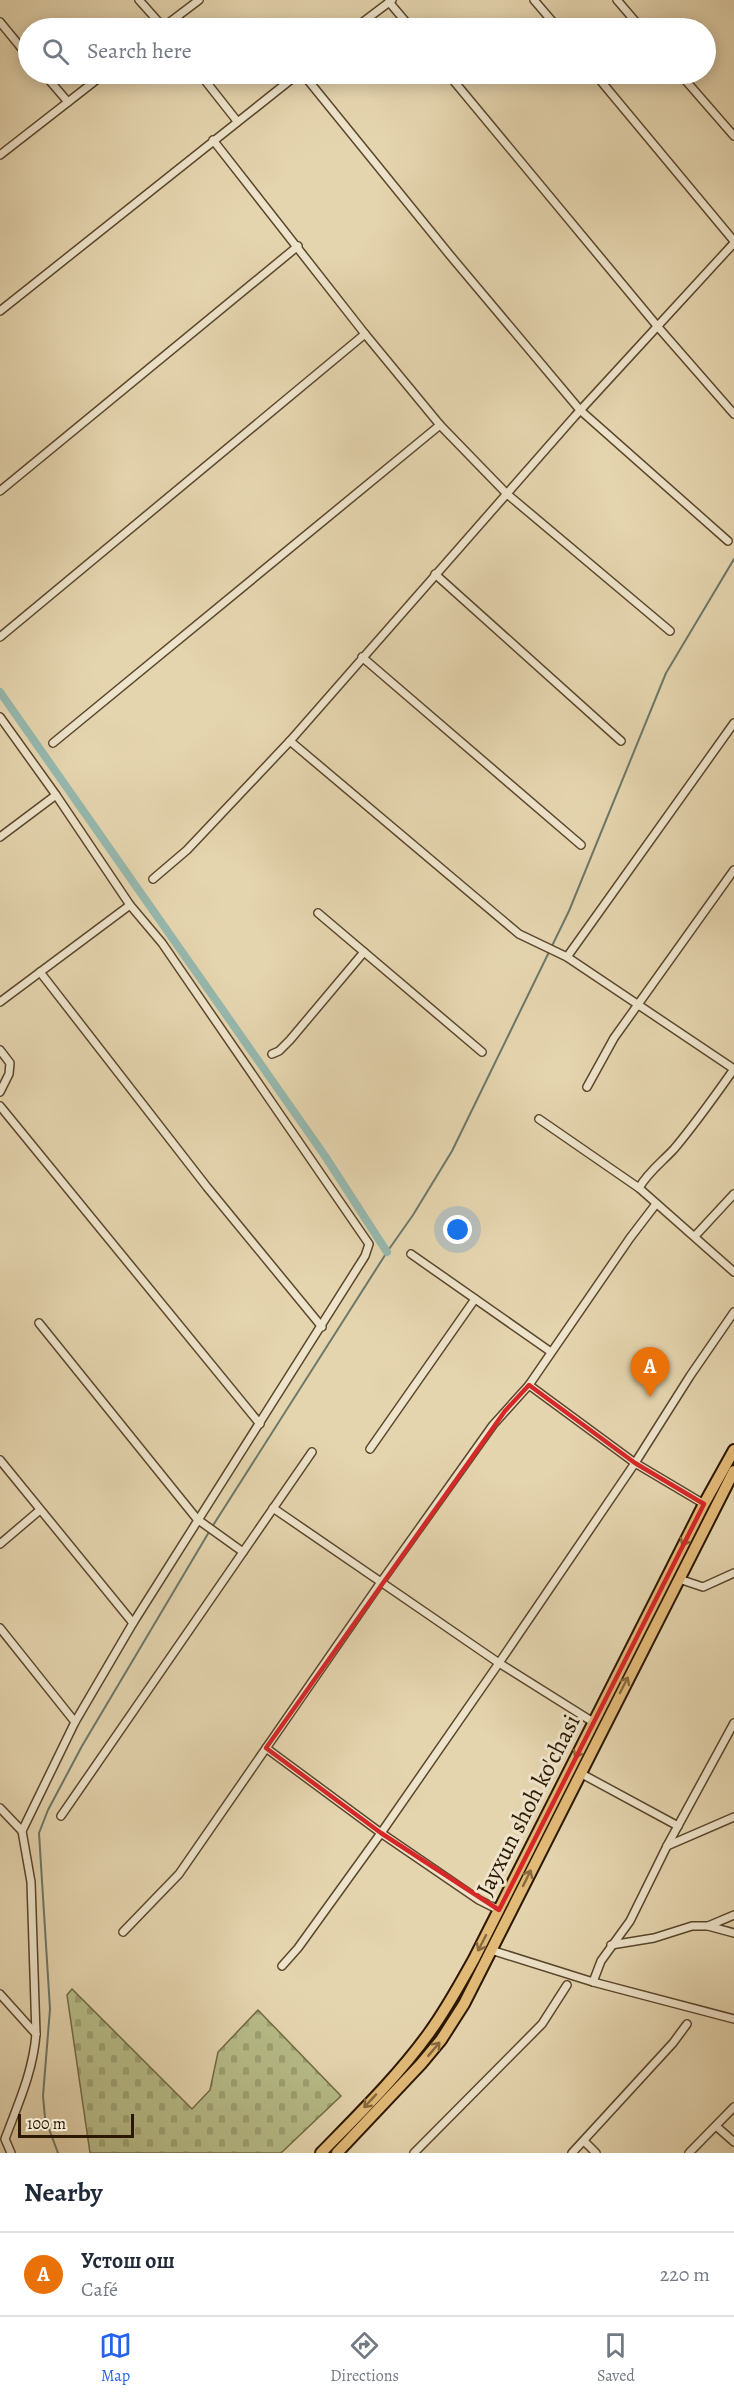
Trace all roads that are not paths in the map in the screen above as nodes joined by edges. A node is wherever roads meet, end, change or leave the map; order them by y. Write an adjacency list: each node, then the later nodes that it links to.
1 (139, 0): 6 (street)
2 (199, 0): 7 (street)
3 (534, 0): 10 (street)
4 (617, 0): 11 (street)
5 (390, 1): 8 (street); 9 (street)
6 (154, 18)
7 (176, 18)
8 (369, 18)
9 (403, 18)
10 (549, 18)
11 (632, 18)
12 (0, 22): 13 (street)
13 (18, 44)
14 (53, 84): 22 (street)
15 (91, 84): 22 (street)
16 (208, 84): 23 (street)
17 (285, 84): 23 (street)
18 (311, 84): 32 (street)
19 (456, 84): 30 (street)
20 (603, 84): 27 (street)
21 (689, 84): 24 (street)
22 (68, 102): 26 (street)
23 (237, 121): 25 (street)
24 (734, 136)
25 (213, 140): 28 (street); 29 (street)
26 (0, 155)
27 (734, 242): 30 (street)
28 (298, 246): 31 (street); 35 (street)
29 (0, 311)
30 (658, 327): 32 (street); 33 (street)
31 (365, 334): 34 (street); 40 (street)
32 (580, 410): 36 (street); 37 (street)
33 (734, 414)
34 (440, 424): 36 (street); 46 (street)
35 (0, 491)
36 (507, 494): 38 (street); 39 (street)
37 (728, 541)
38 (435, 574): 41 (street); 45 (street)
39 (670, 631)
40 (0, 637)
41 (362, 657): 44 (street); 49 (street)
42 (0, 717): 47 (street)
43 (734, 724): 55 (street)
44 (290, 741): 51 (street); 55 (street)
45 (621, 741)
46 (53, 743)
47 (56, 795): 48 (street); 52 (street)
48 (0, 837)
49 (581, 845)
50 (734, 870): 58 (street)
51 (153, 879)
52 (130, 905): 56 (street); 76 (street)
53 (318, 913): 54 (street)
54 (364, 952): 60 (street); 61 (street)
55 (567, 957): 58 (street)
56 (40, 972): 57 (street); 76 (street)
57 (0, 1002)
58 (638, 1004): 62 (street); 63 (street)
59 (0, 1050): 64 (street)
60 (482, 1052)
61 (272, 1054)
62 (734, 1069): 67 (street)
63 (587, 1087)
64 (0, 1092)
65 (0, 1106): 79 (street)
66 (539, 1119): 67 (street)
67 (639, 1188): 69 (street)
68 (734, 1194): 70 (street)
69 (656, 1204): 70 (street); 77 (street)
70 (695, 1236): 72 (street)
71 (411, 1254): 73 (street)
72 (734, 1272)
73 (475, 1299): 77 (street); 80 (street)
74 (734, 1312): 84 (street)
75 (39, 1323): 89 (street)
76 (322, 1327): 79 (street)
77 (551, 1352): 78 (street)
78 (529, 1385): 84 (street); 94 (street)
79 (260, 1424): 89 (street)
80 (370, 1449)
81 (734, 1450): 86 (highway, Jayxun shoh ko'chasi)
82 (312, 1452): 87 (street)
83 (0, 1460): 88 (street)
84 (635, 1462): 86 (street); 97 (street)
85 (734, 1471): 93 (highway, Jayxun shoh ko'chasi)
86 (704, 1504): 99 (highway, Jayxun shoh ko'chasi, one-way to 99)
87 (273, 1508): 91 (street); 94 (street)
88 (40, 1510): 90 (street); 95 (street)
89 (201, 1521): 91 (street); 95 (street)
90 (0, 1544)
91 (243, 1552): 106 (street)
92 (734, 1573): 93 (street)
93 (679, 1579): 104 (highway, Jayxun shoh ko'chasi, one-way to 93)
94 (381, 1582): 97 (street); 103 (street)
95 (133, 1623): 98 (street)
96 (0, 1628): 98 (street)
97 (500, 1663): 99 (street); 110 (street)
98 (75, 1722): 109 (street)
99 (593, 1722): 112 (highway, Jayxun shoh ko'chasi, one-way to 112)
100 (734, 1723): 102 (street)
101 (734, 1735): 102 (street)
102 (724, 1740): 108 (street)
103 (266, 1748): 110 (street); 115 (street)
104 (580, 1773): 108 (street); 118 (highway, Jayxun shoh ko'chasi, one-way to 104)
105 (0, 1808): 109 (street)
106 (61, 1816)
107 (734, 1817): 111 (street)
108 (678, 1826): 111 (street)
109 (22, 1831): 125 (street)
110 (381, 1833): 112 (street); 119 (street)
111 (667, 1846): 117 (street)
112 (499, 1910): 133 (highway, Jayxun shoh ko'chasi, one-way to 133)
113 (734, 1915): 114 (street)
114 (708, 1926): 116 (street); 117 (street)
115 (123, 1932)
116 (734, 1933)
117 (611, 1945): 120 (street)
118 (491, 1950): 120 (street); 134 (highway, Jayxun shoh ko'chasi, one-way to 118)
119 (282, 1966)
120 (593, 1982): 123 (street)
121 (567, 1985): 135 (street)
122 (0, 1994): 125 (street)
123 (734, 2019)
124 (687, 2024): 130 (street)
125 (36, 2034): 129 (street)
126 (734, 2106): 127 (street)
127 (716, 2126): 131 (street); 138 (street)
128 (0, 2131): 129 (street)
129 (5, 2139): 132 (street)
130 (584, 2141): 136 (street); 137 (street)
131 (734, 2142)
132 (10, 2153)
133 (321, 2153)
134 (337, 2153)
135 (414, 2153)
136 (572, 2153)
137 (596, 2153)
138 (689, 2153)

